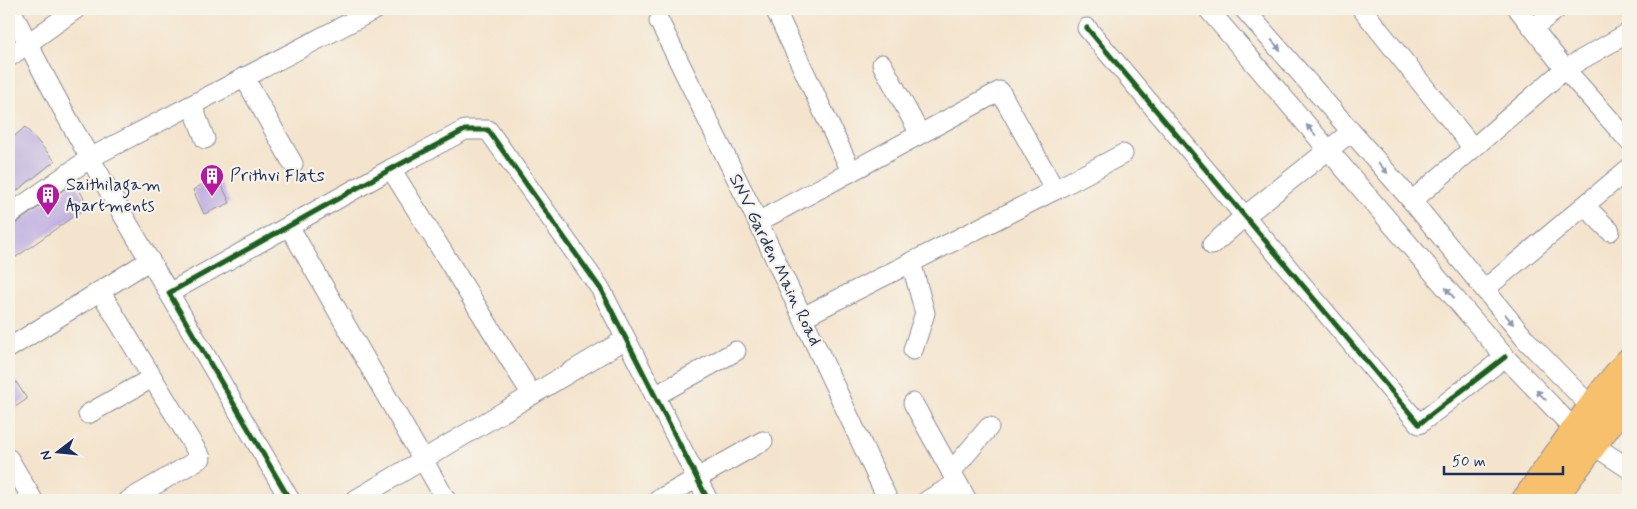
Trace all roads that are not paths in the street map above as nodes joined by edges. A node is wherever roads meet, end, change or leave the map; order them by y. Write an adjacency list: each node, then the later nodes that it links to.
1 (11, 9): 14 (street)
2 (76, 9): 14 (street)
3 (775, 9): 31 (street)
4 (1208, 9): 25 (street, one-way to 4)
5 (1244, 9): 20 (street, one-way to 20)
6 (1362, 9): 24 (street)
7 (1518, 9): 12 (street)
8 (1557, 9): 12 (street)
9 (365, 11): 18 (street)
10 (659, 21): 37 (street, SNV Garden Main Road)
11 (1087, 28): 36 (street)
12 (1533, 28): 17 (street)
13 (1628, 33): 17 (street)
14 (28, 43): 15 (street); 27 (street)
15 (9, 57)
16 (882, 64): 21 (street)
17 (1565, 69): 23 (street); 24 (street)
18 (244, 77): 19 (street); 28 (street)
19 (192, 105): 22 (street); 27 (street)
20 (1351, 132): 25 (street); 33 (street, one-way to 33)
21 (920, 134): 31 (street); 32 (street)
22 (205, 139)
23 (1628, 140)
24 (1473, 148): 33 (street)
25 (1329, 150): 36 (street); 51 (street, one-way to 25)
26 (1124, 154): 32 (street)
27 (90, 158): 35 (street); 41 (street)
28 (293, 164)
29 (391, 169): 38 (street); 47 (street); 54 (street)
30 (1628, 169): 34 (street)
31 (851, 171): 37 (street)
32 (1055, 190): 42 (street)
33 (1412, 201): 43 (street)
34 (1585, 206): 39 (street); 43 (street)
35 (9, 215)
36 (1245, 216): 40 (street); 51 (street)
37 (758, 222): 46 (street, SNV Garden Main Road)
38 (289, 226): 45 (street); 63 (street)
39 (1610, 231)
40 (1212, 245)
41 (150, 260): 44 (street); 45 (street)
42 (911, 262): 46 (street); 49 (street)
43 (1485, 289): 59 (street, one-way to 59)
44 (100, 291): 48 (street); 53 (street)
45 (169, 293): 69 (street)
46 (803, 317): 74 (street, SNV Garden Main Road)
47 (626, 339): 54 (street); 55 (street)
48 (9, 348)
49 (913, 350)
50 (736, 351): 55 (street)
51 (1505, 357): 59 (street, one-way to 51)
52 (1628, 363): 59 (main road)
53 (152, 378): 58 (street); 68 (street)
54 (532, 395): 63 (street)
55 (655, 396): 65 (street)
56 (1628, 401): 59 (main road)
57 (913, 403): 66 (street)
58 (88, 414)
59 (1592, 427): 64 (street); 77 (main road); 78 (main road)
60 (989, 428): 66 (street)
61 (763, 441): 65 (street)
62 (9, 459): 67 (street)
63 (424, 459): 70 (street); 71 (street)
64 (1628, 468)
65 (697, 478): 72 (street); 73 (street)
66 (954, 478): 75 (street); 76 (street)
67 (33, 500)
68 (129, 500)
69 (290, 500)
70 (355, 500)
71 (446, 500)
72 (658, 500)
73 (708, 500)
74 (888, 500)
75 (928, 500)
76 (967, 500)
77 (1526, 500)
78 (1551, 500)

